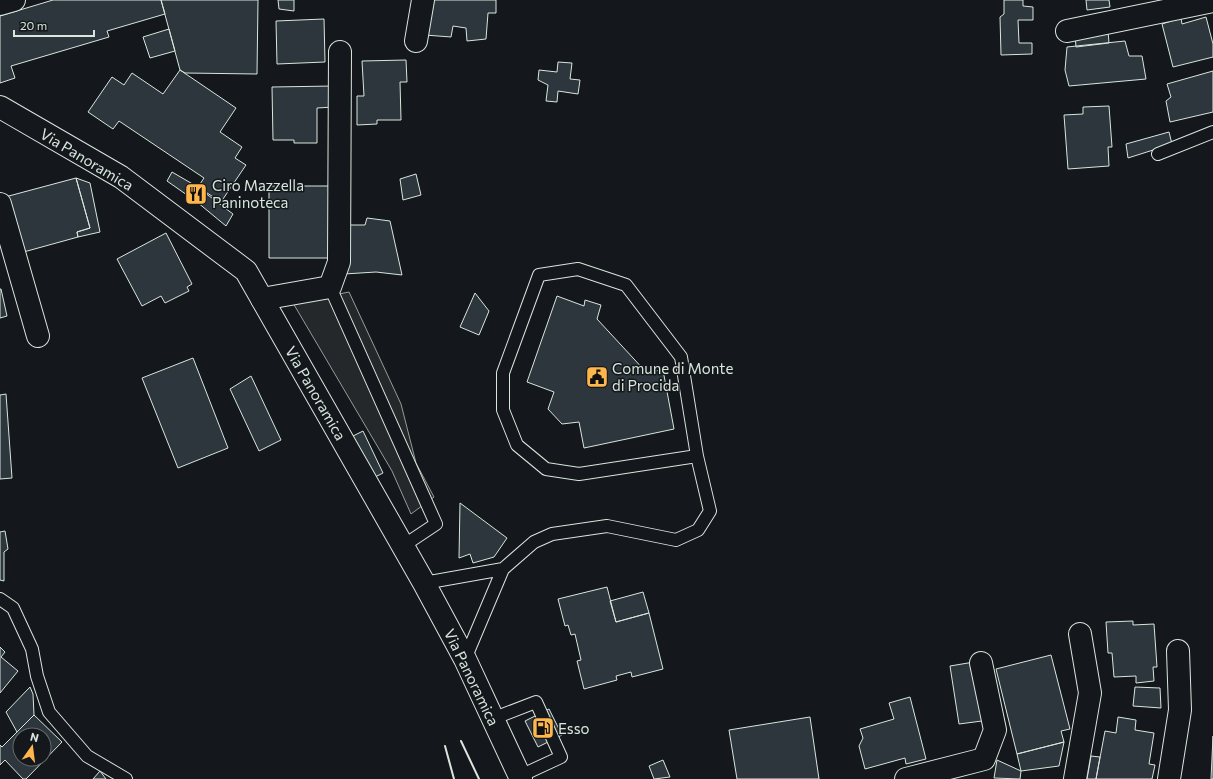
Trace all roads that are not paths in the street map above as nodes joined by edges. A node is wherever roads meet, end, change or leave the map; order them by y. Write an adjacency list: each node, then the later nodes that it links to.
1 (423, 0): 4 (street)
2 (1213, 1): 3 (street)
3 (1067, 31)
4 (416, 41)
5 (340, 52): 10 (street)
6 (0, 107): 11 (street, Via Panoramica)
7 (1213, 132): 8 (lane)
8 (1158, 154)
9 (0, 204): 12 (street)
10 (330, 286): 11 (street); 14 (lane)
11 (262, 299): 14 (street, Via Panoramica)
12 (38, 336)
13 (697, 456): 13 (lane); 15 (lane)
14 (403, 546): 16 (street, Via Panoramica)
15 (503, 569): 16 (lane); 20 (lane)
16 (424, 583): 20 (street, Via Panoramica)
17 (0, 599): 24 (lane)
18 (1080, 634): 26 (street)
19 (1178, 651): 27 (street)
20 (465, 659): 22 (street, Via Panoramica)
21 (981, 663): 25 (street)
22 (492, 719): 23 (street, Via Panoramica); 23 (lane)
23 (521, 778)
24 (126, 779)
25 (906, 779)
26 (1075, 779)
27 (1169, 779)

